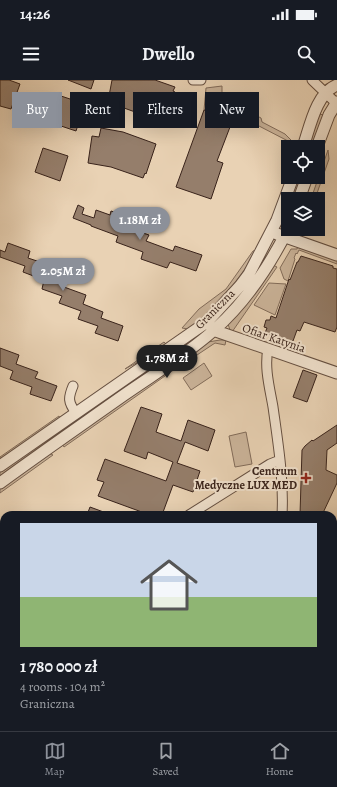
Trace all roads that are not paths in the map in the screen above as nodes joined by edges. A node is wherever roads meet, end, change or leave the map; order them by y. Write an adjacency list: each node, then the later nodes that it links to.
1 (193, 80): 2 (street)
2 (201, 80)
3 (312, 80): 5 (street)
4 (337, 85): 5 (street)
5 (325, 93): 6 (street); 7 (street)
6 (336, 102): 8 (street)
7 (305, 140)
8 (320, 140)
9 (291, 184): 10 (street, Graniczna)
10 (272, 232): 11 (street); 15 (street, Graniczna)
11 (281, 232)
12 (284, 236): 15 (street, Graniczna)
13 (295, 236): 14 (street)
14 (337, 255)
15 (210, 326): 16 (street, Ofiar Katynia); 19 (street, Graniczna); 22 (street, Graniczna)
16 (268, 349): 17 (street, Ofiar Katynia); 20 (street)
17 (337, 373)
18 (73, 386): 19 (street)
19 (76, 413): 21 (street, Graniczna)
20 (280, 460): 23 (street); 24 (street)
21 (0, 466)
22 (0, 483)
23 (195, 511)
24 (282, 511)

